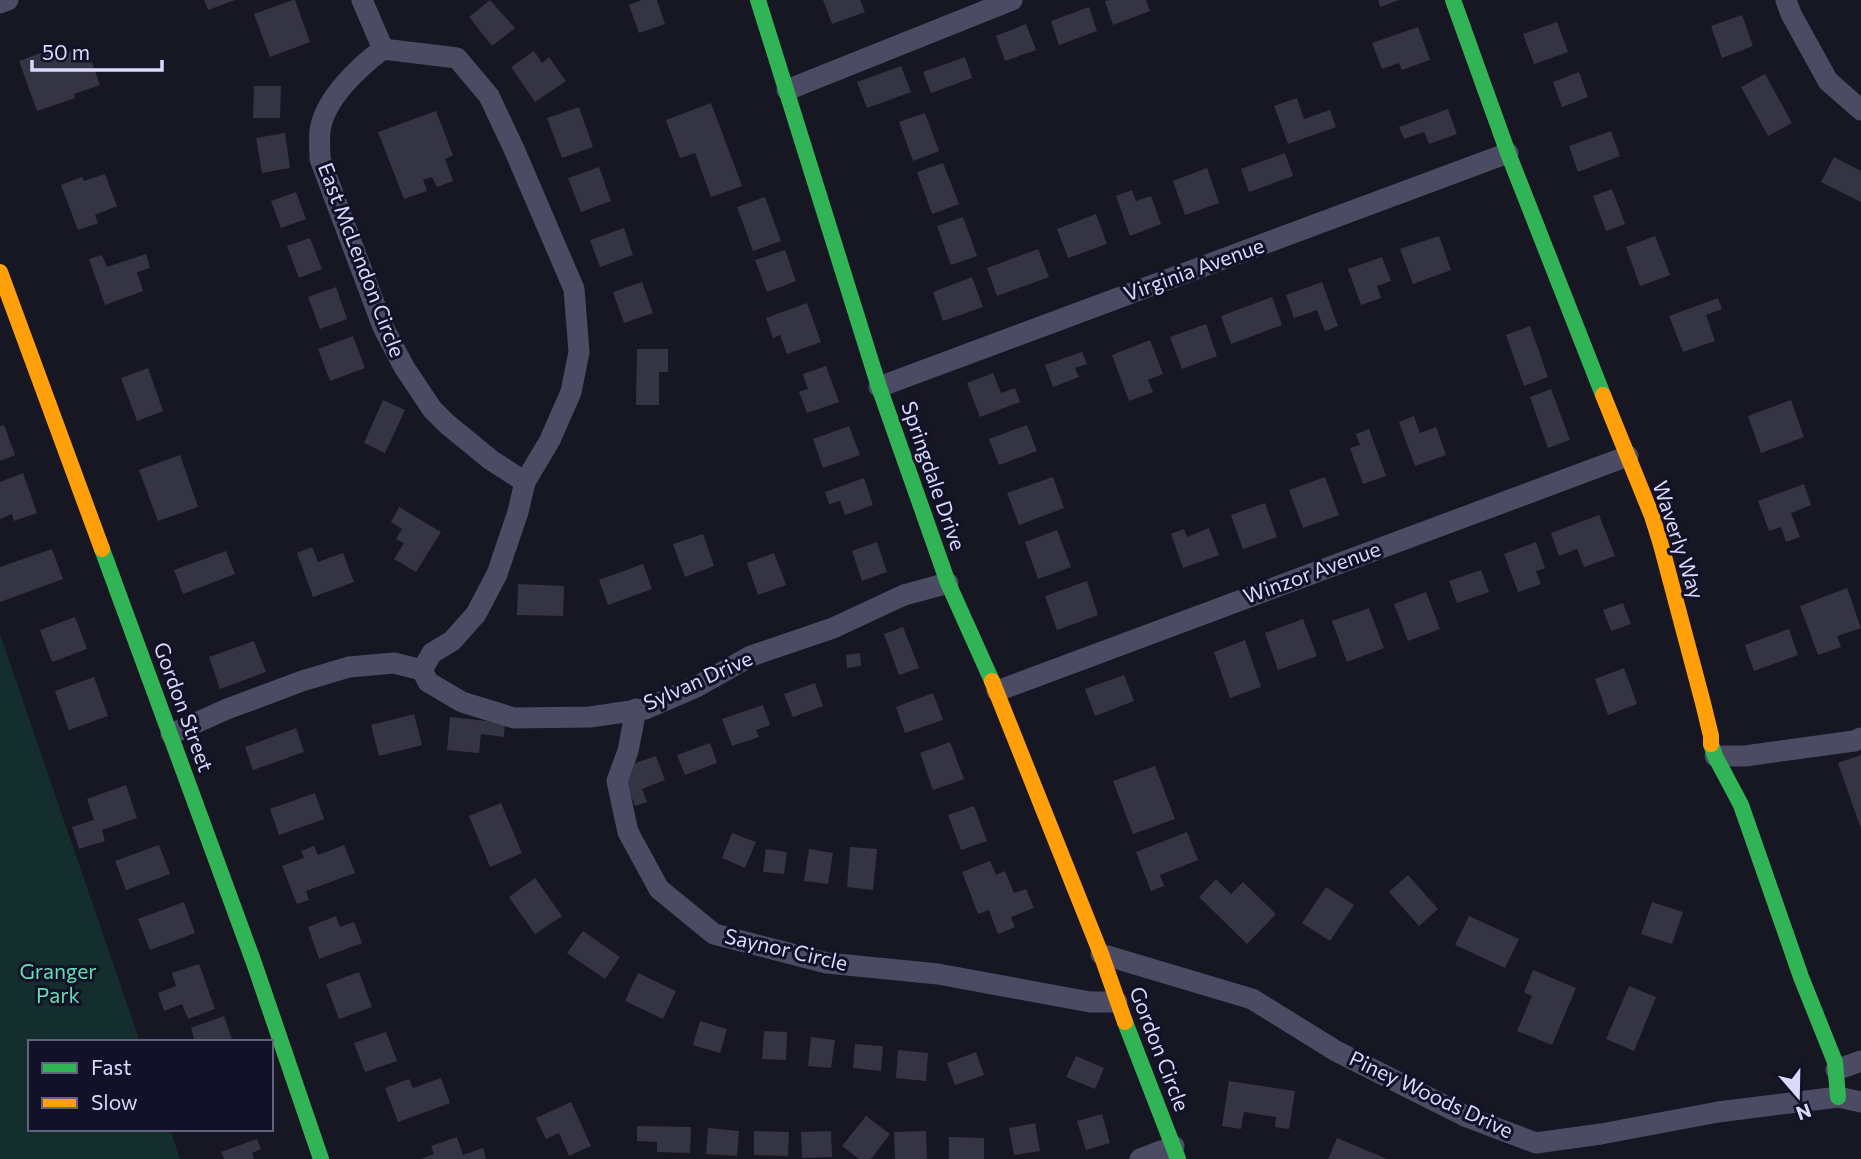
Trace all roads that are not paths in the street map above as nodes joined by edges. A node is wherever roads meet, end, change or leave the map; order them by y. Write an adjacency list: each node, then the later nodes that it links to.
1 (8, 0): 7 (street)
2 (362, 0): 8 (street)
3 (758, 0): 9 (street, Springdale Drive)
4 (1012, 0): 9 (street)
5 (1453, 0): 11 (street, Waverly Way)
6 (1786, 0): 10 (street)
7 (0, 3)
8 (383, 49): 15 (street, East McLendon Circle); 15 (street)
9 (787, 90): 13 (street, Springdale Drive)
10 (1861, 110)
11 (1508, 153): 13 (street, Virginia Avenue); 14 (street, Waverly Way)
12 (0, 272): 20 (street, Gordon Street)
13 (879, 387): 16 (street, Springdale Drive)
14 (1628, 456): 18 (street, Winzor Avenue); 22 (street, Waverly Way)
15 (525, 482): 17 (street)
16 (948, 583): 18 (street, Springdale Drive); 19 (street, Sylvan Drive)
17 (422, 670): 19 (street, Sylvan Drive); 20 (street)
18 (997, 691): 23 (street, Springdale Drive)
19 (636, 709): 24 (street, Saynor Circle)
20 (171, 734): 31 (street, Gordon Street)
21 (1861, 738): 22 (street)
22 (1714, 756): 26 (street, Waverly Way)
23 (1101, 954): 24 (street, Gordon Circle); 29 (street, Piney Woods Drive)
24 (1117, 1002): 30 (street, Gordon Circle)
25 (1861, 1061): 26 (street)
26 (1836, 1070): 27 (street, Waverly Way)
27 (1838, 1097): 28 (street, Piney Woods Drive); 29 (street, Piney Woods Drive)
28 (1861, 1102)
29 (1536, 1151)
30 (1176, 1153): 32 (street)
31 (321, 1159)
32 (1140, 1159)

